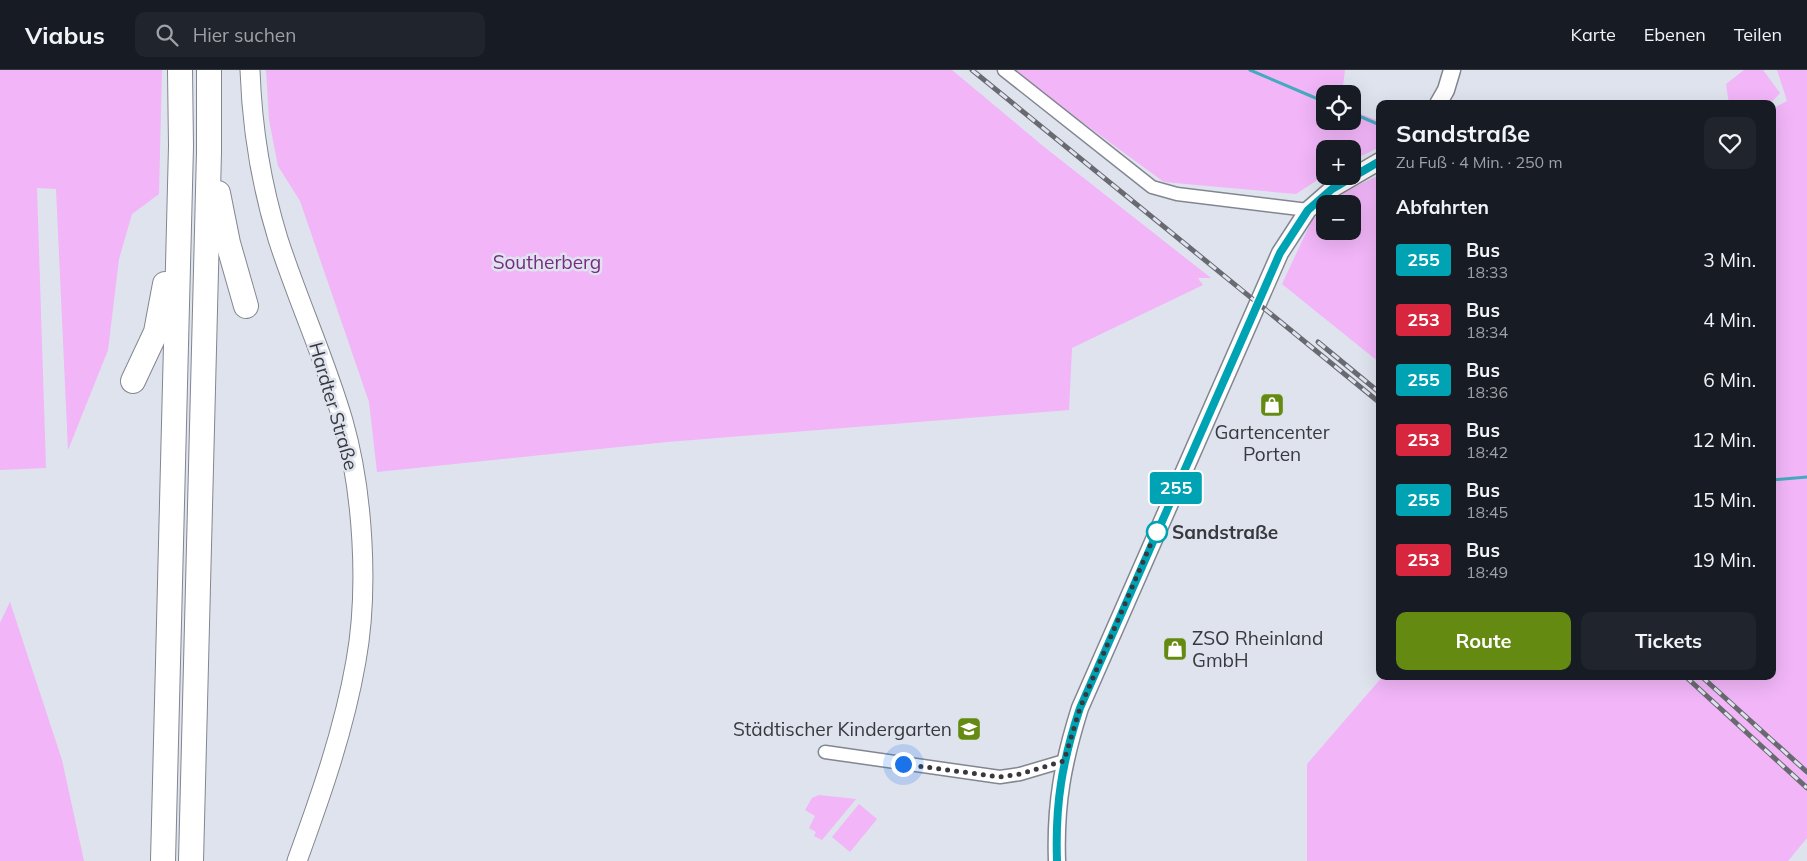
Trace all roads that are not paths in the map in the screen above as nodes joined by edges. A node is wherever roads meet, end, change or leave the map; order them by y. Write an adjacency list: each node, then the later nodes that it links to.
1 (180, 70): 10 (highway)
2 (209, 70): 7 (highway)
3 (250, 70): 17 (main road, Hardter Straße)
4 (1004, 70): 9 (street)
5 (1452, 70): 6 (street)
6 (1440, 100)
7 (209, 152): 11 (highway); 16 (highway)
8 (1376, 163): 9 (street)
9 (1308, 210): 14 (street)
10 (178, 242): 12 (highway); 15 (highway)
11 (246, 306)
12 (133, 381)
13 (825, 752): 14 (street)
14 (1064, 761): 18 (street)
15 (163, 861)
16 (191, 861)
17 (298, 861)
18 (1057, 861)

